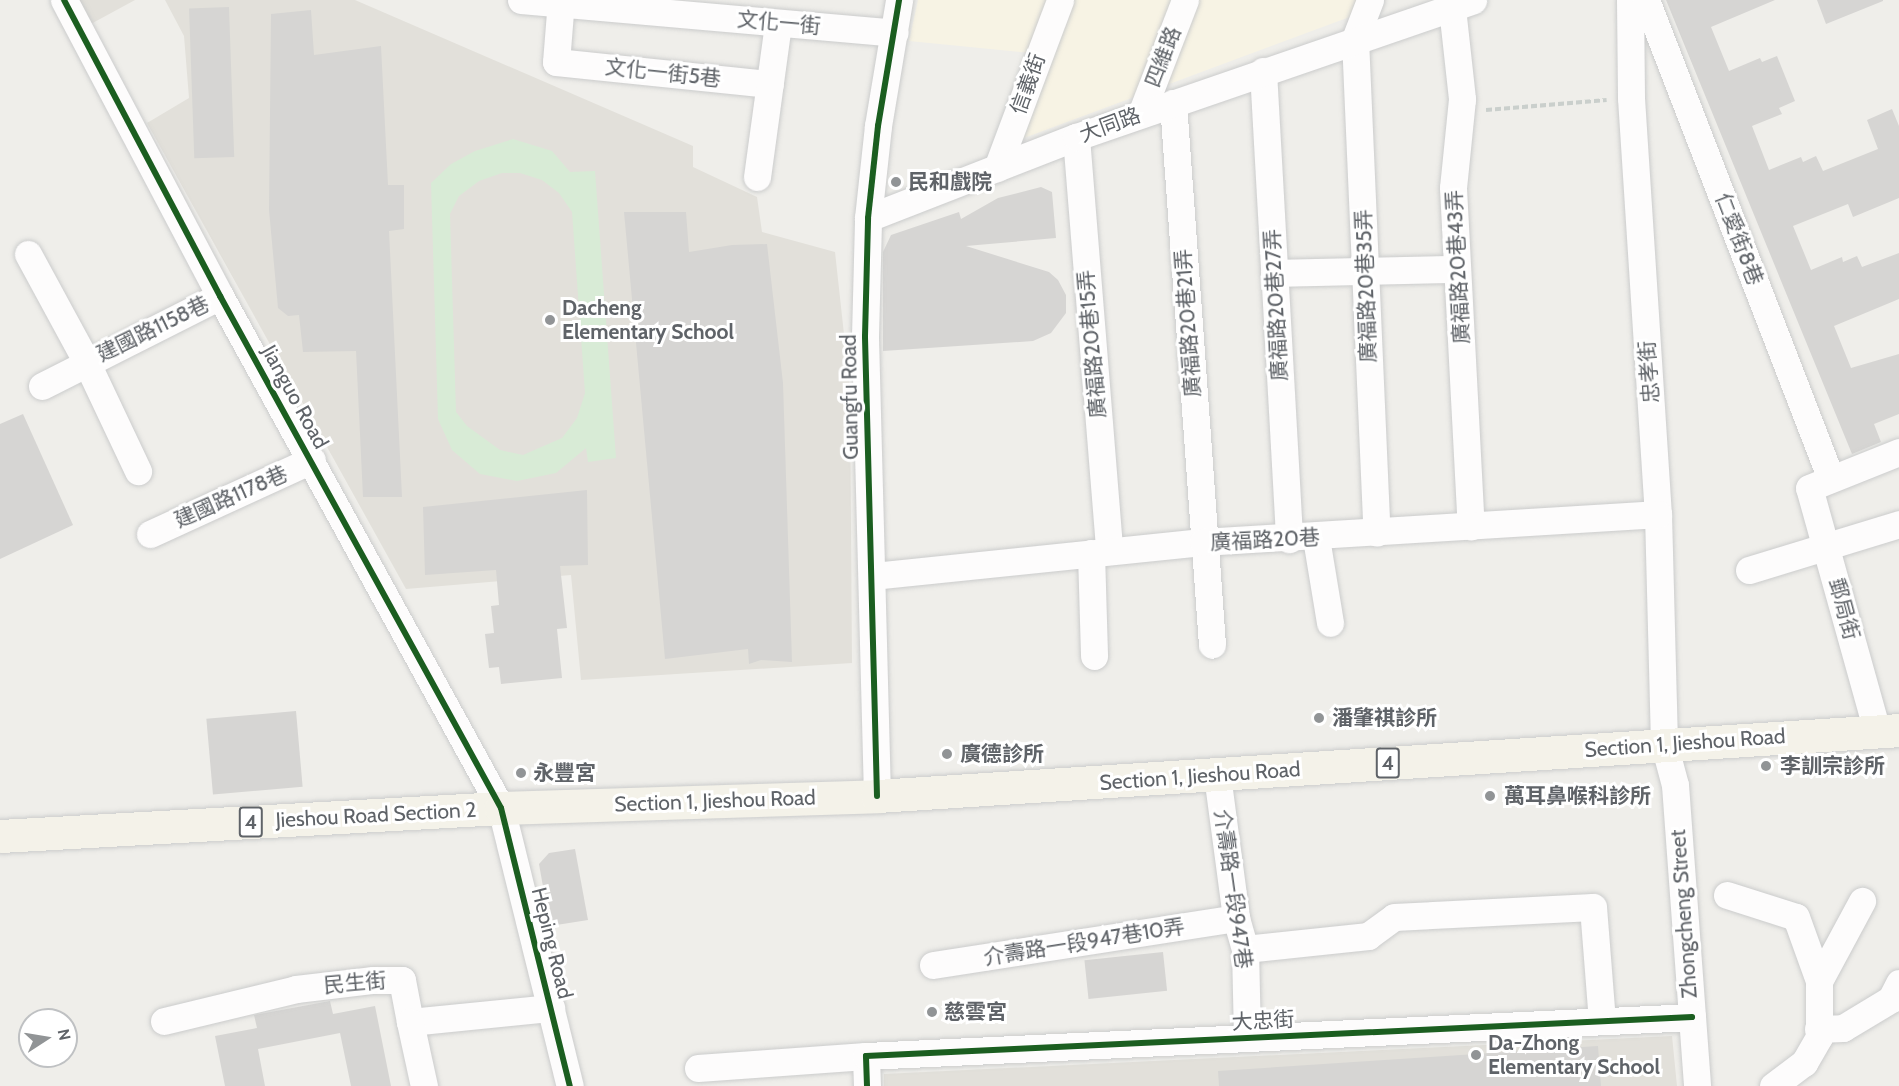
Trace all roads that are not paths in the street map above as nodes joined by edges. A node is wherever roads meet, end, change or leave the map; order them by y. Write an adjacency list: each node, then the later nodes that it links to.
1 (64, 0): 26 (street, Jianguo Road)
2 (521, 0): 9 (street, 文化一街)
3 (899, 0): 12 (street, Guangfu Road)
4 (1060, 0): 19 (street, 信義街)
5 (1185, 0): 17 (street, 四維路)
6 (1370, 0): 13 (street)
7 (1630, 0): 33 (street, 忠孝街)
8 (1646, 0): 32 (street, 仁愛街8巷)
9 (561, 2): 11 (street, 文化一街); 15 (street, 文化一街5巷)
10 (1462, 4): 13 (street, 大同路); 23 (street, 廣福路20巷43弄)
11 (778, 22): 12 (street, 文化一街); 15 (street)
12 (895, 33): 21 (street, Guangfu Road)
13 (1355, 39): 14 (street, 大同路); 24 (street, 廣福路20巷35弄)
14 (1263, 71): 16 (street, 大同路); 25 (street, 廣福路20巷27弄)
15 (770, 84): 20 (street)
16 (1173, 103): 17 (street, 大同路); 40 (street, 廣福路20巷21弄)
17 (1141, 114): 18 (street, 大同路)
18 (1076, 137): 19 (street, 大同路); 42 (street, 廣福路20巷15弄)
19 (997, 168): 21 (street, 大同路)
20 (757, 177)
21 (868, 218): 44 (street, Guangfu Road)
22 (28, 254): 27 (street, 建國路1158巷)
23 (1457, 269): 24 (street); 35 (street, 廣福路20巷43弄)
24 (1366, 270): 25 (street); 36 (street, 廣福路20巷35弄)
25 (1274, 273): 39 (street, 廣福路20巷27弄)
26 (220, 297): 27 (street, 建國路1158巷); 30 (street, Jianguo Road)
27 (86, 361): 28 (street, 建國路1158巷); 31 (street)
28 (42, 386)
29 (1899, 452): 32 (street)
30 (312, 460): 37 (street, 建國路1178巷); 52 (street, Jianguo Road)
31 (138, 471)
32 (1820, 483): 41 (street, 郵局街)
33 (1659, 514): 35 (street, 廣福路20巷); 49 (street, 忠孝街)
34 (1899, 524): 41 (street)
35 (1471, 527): 36 (street, 廣福路20巷)
36 (1377, 533): 38 (street, 廣福路20巷)
37 (150, 534)
38 (1316, 537): 39 (street, 廣福路20巷); 45 (street)
39 (1289, 539): 40 (street, 廣福路20巷)
40 (1203, 543): 42 (street, 廣福路20巷); 46 (street, 廣福路20巷21弄)
41 (1827, 545): 43 (street); 48 (street, 郵局街)
42 (1100, 552): 44 (street, 廣福路20巷); 47 (street, 廣福路20巷15弄)
43 (1749, 570)
44 (873, 576): 51 (street, Guangfu Road)
45 (1330, 623)
46 (1212, 645)
47 (1094, 656)
48 (1888, 730): 49 (main road, Section 1, Jieshou Road / 4)
49 (1664, 744): 50 (main road, Section 1, Jieshou Road / 4); 62 (street, Zhongcheng Street)
50 (1217, 776): 51 (main road, Section 1, Jieshou Road / 4); 56 (street, 介壽路一段947巷)
51 (877, 796): 52 (main road, Section 1, Jieshou Road / 4)
52 (501, 808): 53 (main road, Jieshou Road Section 2 / 4); 61 (street, Heping Road)
53 (0, 836)
54 (1727, 895): 59 (street)
55 (1862, 901): 59 (street)
56 (1236, 918): 57 (street, 介壽路一段947巷); 58 (street, 介壽路一段947巷10弄)
57 (1245, 949): 64 (street); 67 (street, 介壽路一段947巷)
58 (933, 965)
59 (1819, 981): 66 (street)
60 (1899, 983): 66 (street)
61 (551, 1008): 65 (street); 71 (street, Heping Road)
62 (1692, 1017): 64 (street, 大忠街); 73 (street, Zhongcheng Street)
63 (164, 1021): 65 (street, 民生街)
64 (1602, 1021): 67 (street, 大忠街)
65 (410, 1022): 70 (street)
66 (1818, 1029): 74 (street)
67 (1247, 1038): 68 (street, 大忠街)
68 (866, 1056): 69 (street, 大忠街); 72 (street)
69 (698, 1068)
70 (424, 1086)
71 (570, 1086)
72 (867, 1086)
73 (1697, 1086)
74 (1773, 1086)

